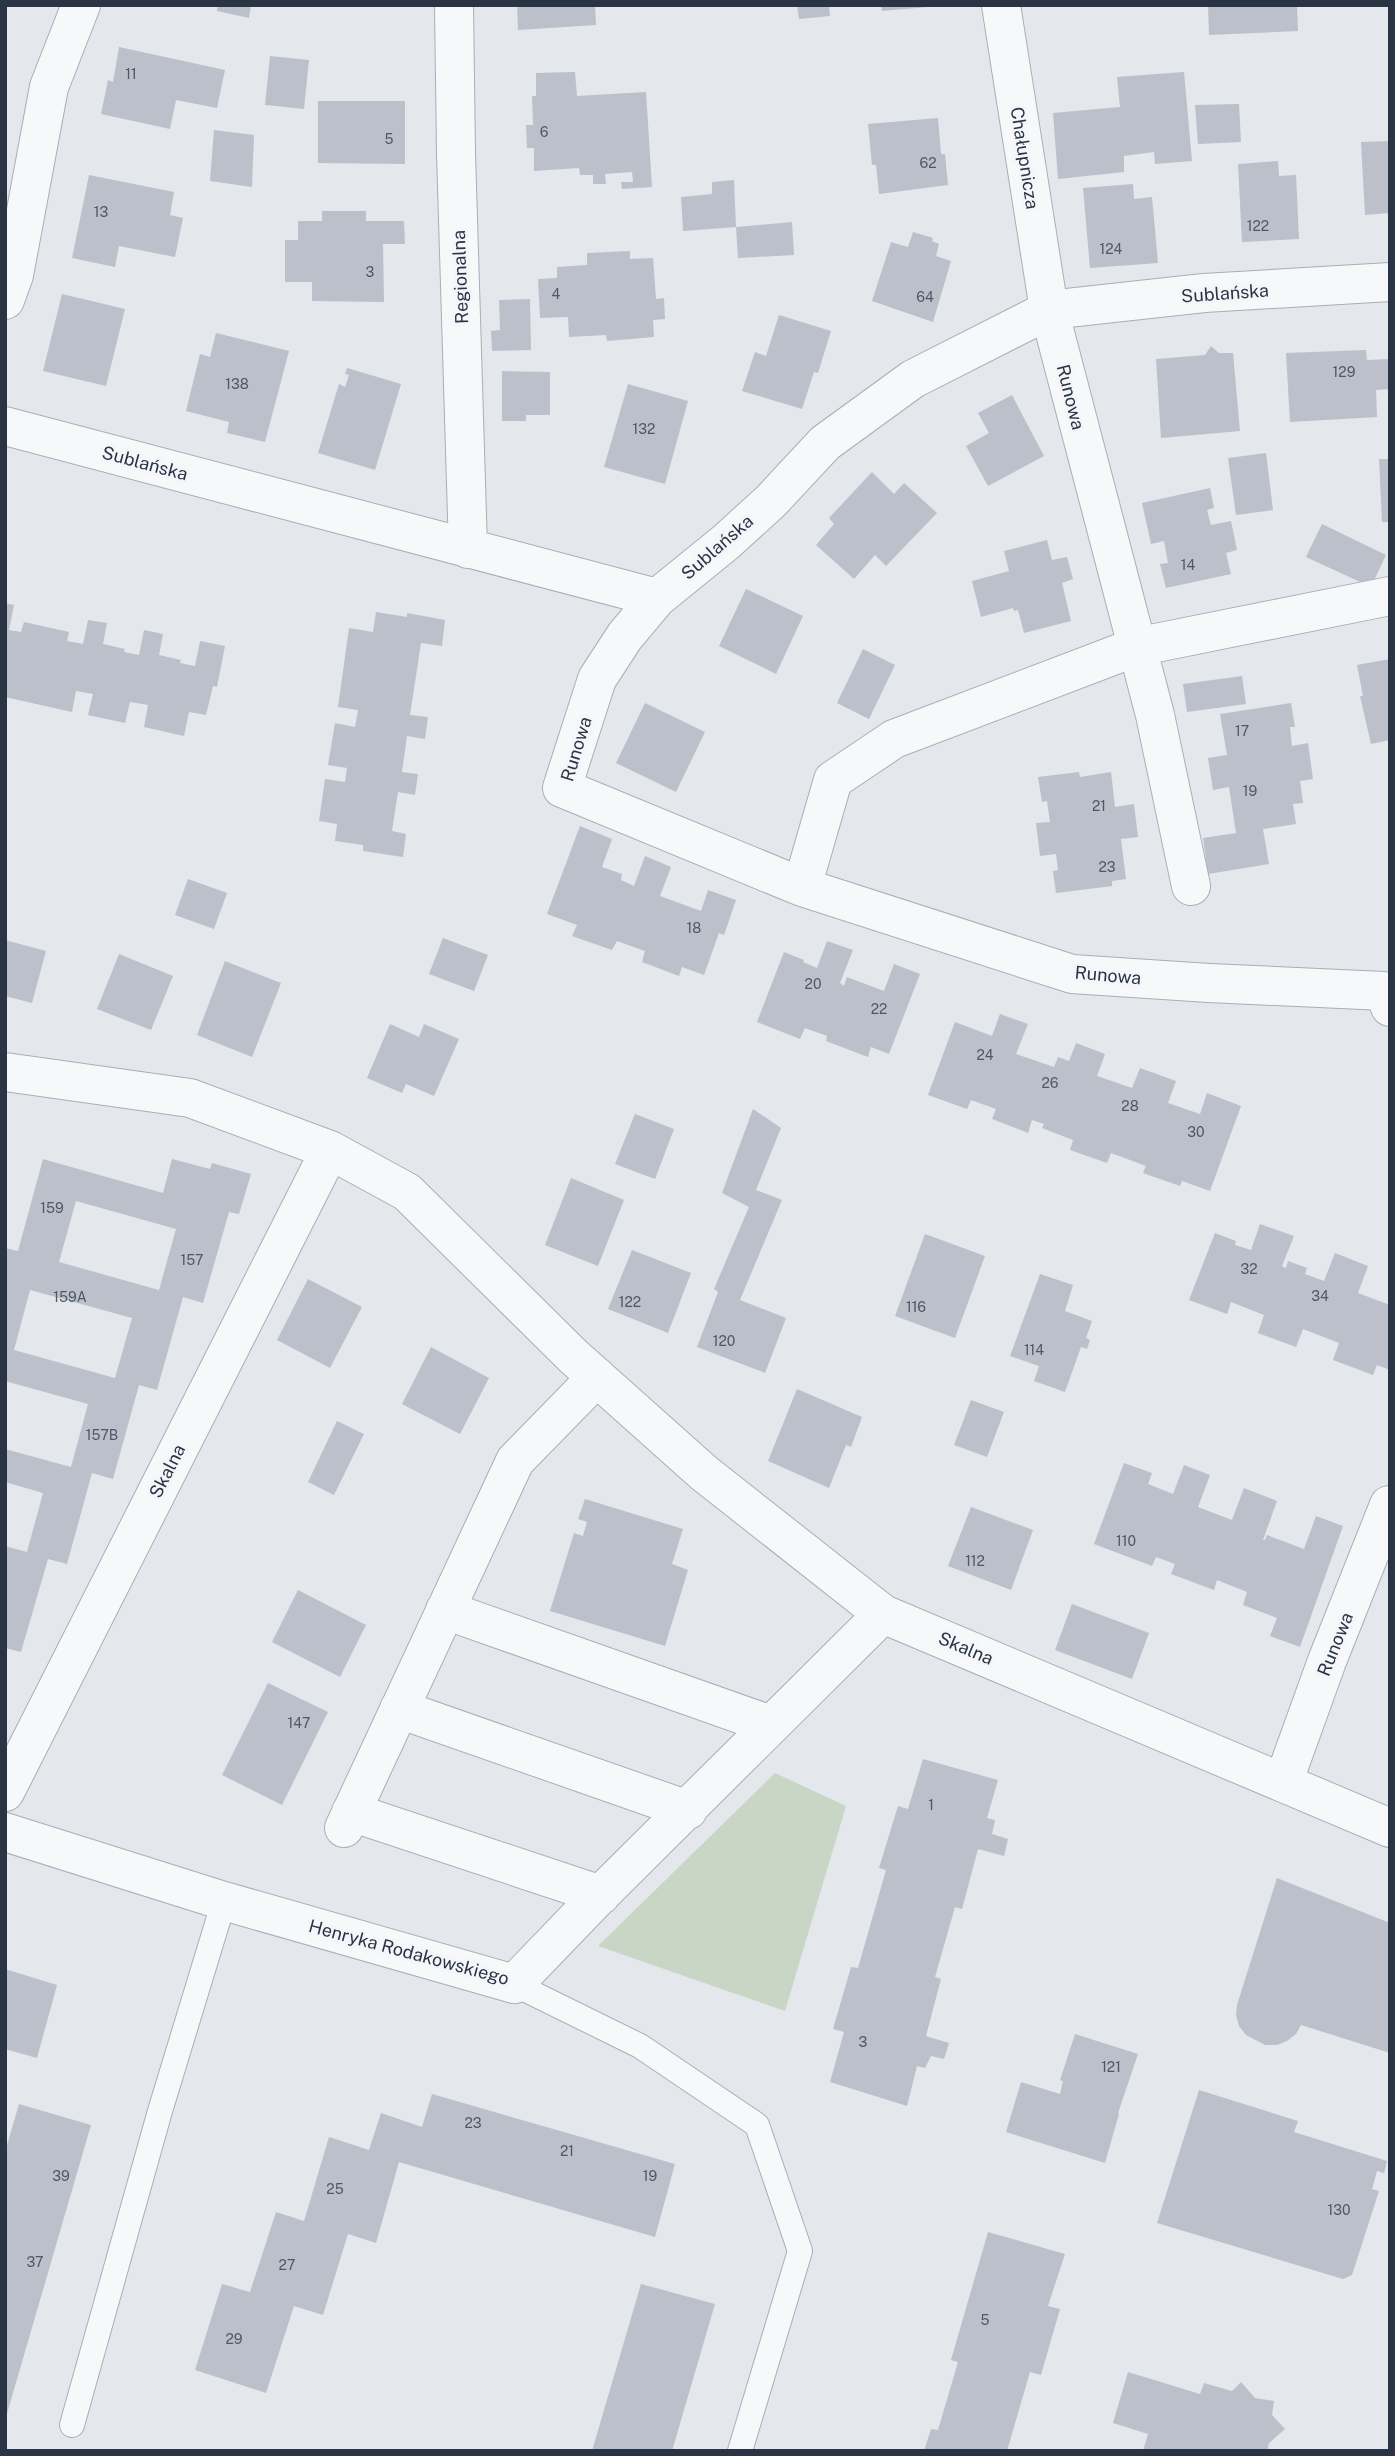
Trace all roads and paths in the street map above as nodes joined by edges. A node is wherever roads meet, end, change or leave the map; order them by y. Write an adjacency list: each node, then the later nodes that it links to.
1 (81, 5): 5 (street)
2 (454, 5): 8 (street, Regionalna)
3 (1001, 5): 6 (street, Chałupnicza)
4 (1390, 282): 6 (street, Sublańska)
5 (5, 300)
6 (1049, 310): 10 (street, Sublańska); 11 (street, Runowa)
7 (5, 426): 8 (street, Sublańska)
8 (468, 549): 10 (street, Sublańska)
9 (1390, 596): 11 (street)
10 (657, 598): 13 (street, Runowa)
11 (1136, 647): 12 (street, Runowa); 13 (street)
12 (1191, 886)
13 (802, 887): 14 (street, Runowa)
14 (1388, 996)
15 (5, 1072): 16 (street, Skalna)
16 (330, 1150): 17 (street, Skalna); 24 (street, Skalna)
17 (586, 1367): 19 (street); 20 (street, Skalna)
18 (1389, 1505): 23 (street, Runowa)
19 (445, 1610): 21 (street); 22 (street)
20 (883, 1614): 22 (street, Henryka Rodakowskiego); 23 (street, Skalna)
21 (399, 1709): 25 (street); 28 (street)
22 (771, 1725): 25 (street, Henryka Rodakowskiego)
23 (1283, 1783): 26 (street, Skalna)
24 (5, 1792)
25 (688, 1810): 28 (street, Henryka Rodakowskiego)
26 (1390, 1828)
27 (5, 1832): 29 (street, Henryka Rodakowskiego)
28 (601, 1895): 30 (street, Henryka Rodakowskiego)
29 (224, 1901): 30 (street, Henryka Rodakowskiego); 31 (lane)
30 (514, 1984): 32 (lane)
31 (72, 2425)
32 (740, 2451)

